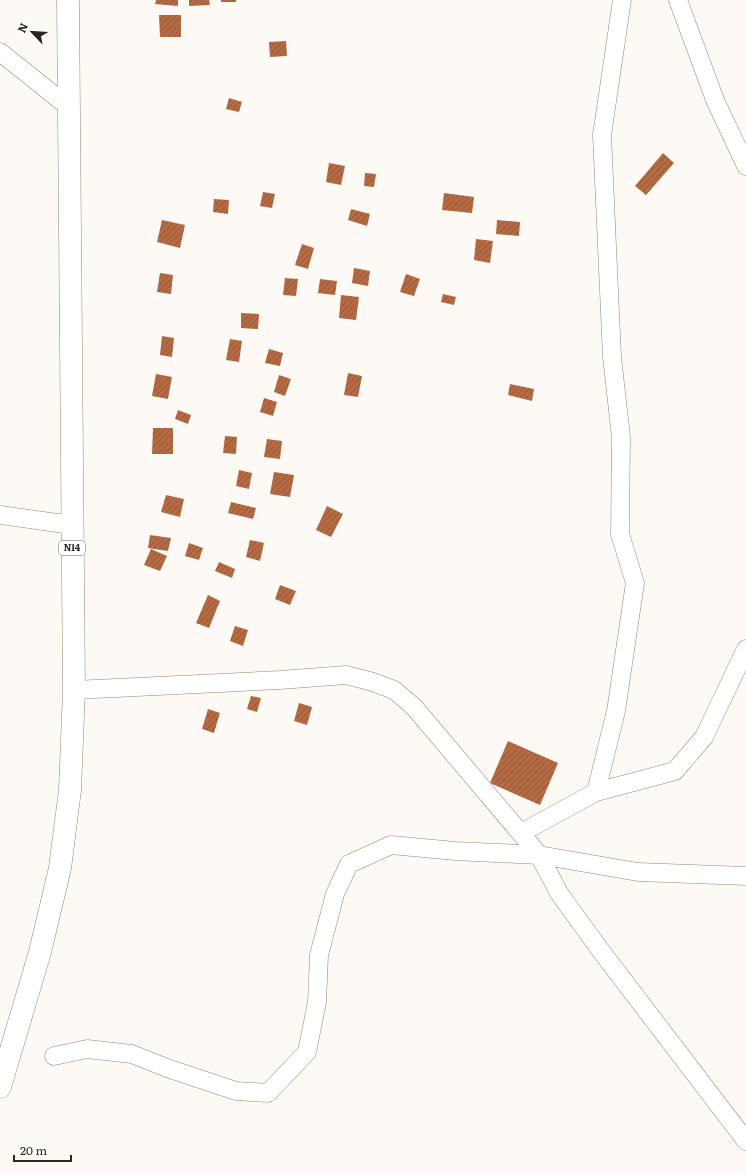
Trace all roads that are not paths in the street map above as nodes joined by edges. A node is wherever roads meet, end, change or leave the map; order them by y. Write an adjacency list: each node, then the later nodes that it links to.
1 (68, 0): 5 (main road, N14)
2 (622, 0): 11 (street)
3 (678, 0): 6 (street)
4 (0, 52): 5 (street)
5 (70, 108): 8 (main road, N14)
6 (746, 166)
7 (0, 515): 8 (street)
8 (72, 525): 10 (main road, N14)
9 (746, 649): 11 (street)
10 (74, 690): 12 (street); 16 (main road, N14)
11 (596, 792): 12 (street)
12 (521, 833): 13 (street)
13 (540, 855): 14 (street); 15 (street); 17 (street)
14 (746, 876)
15 (54, 1056)
16 (0, 1087)
17 (746, 1141)

